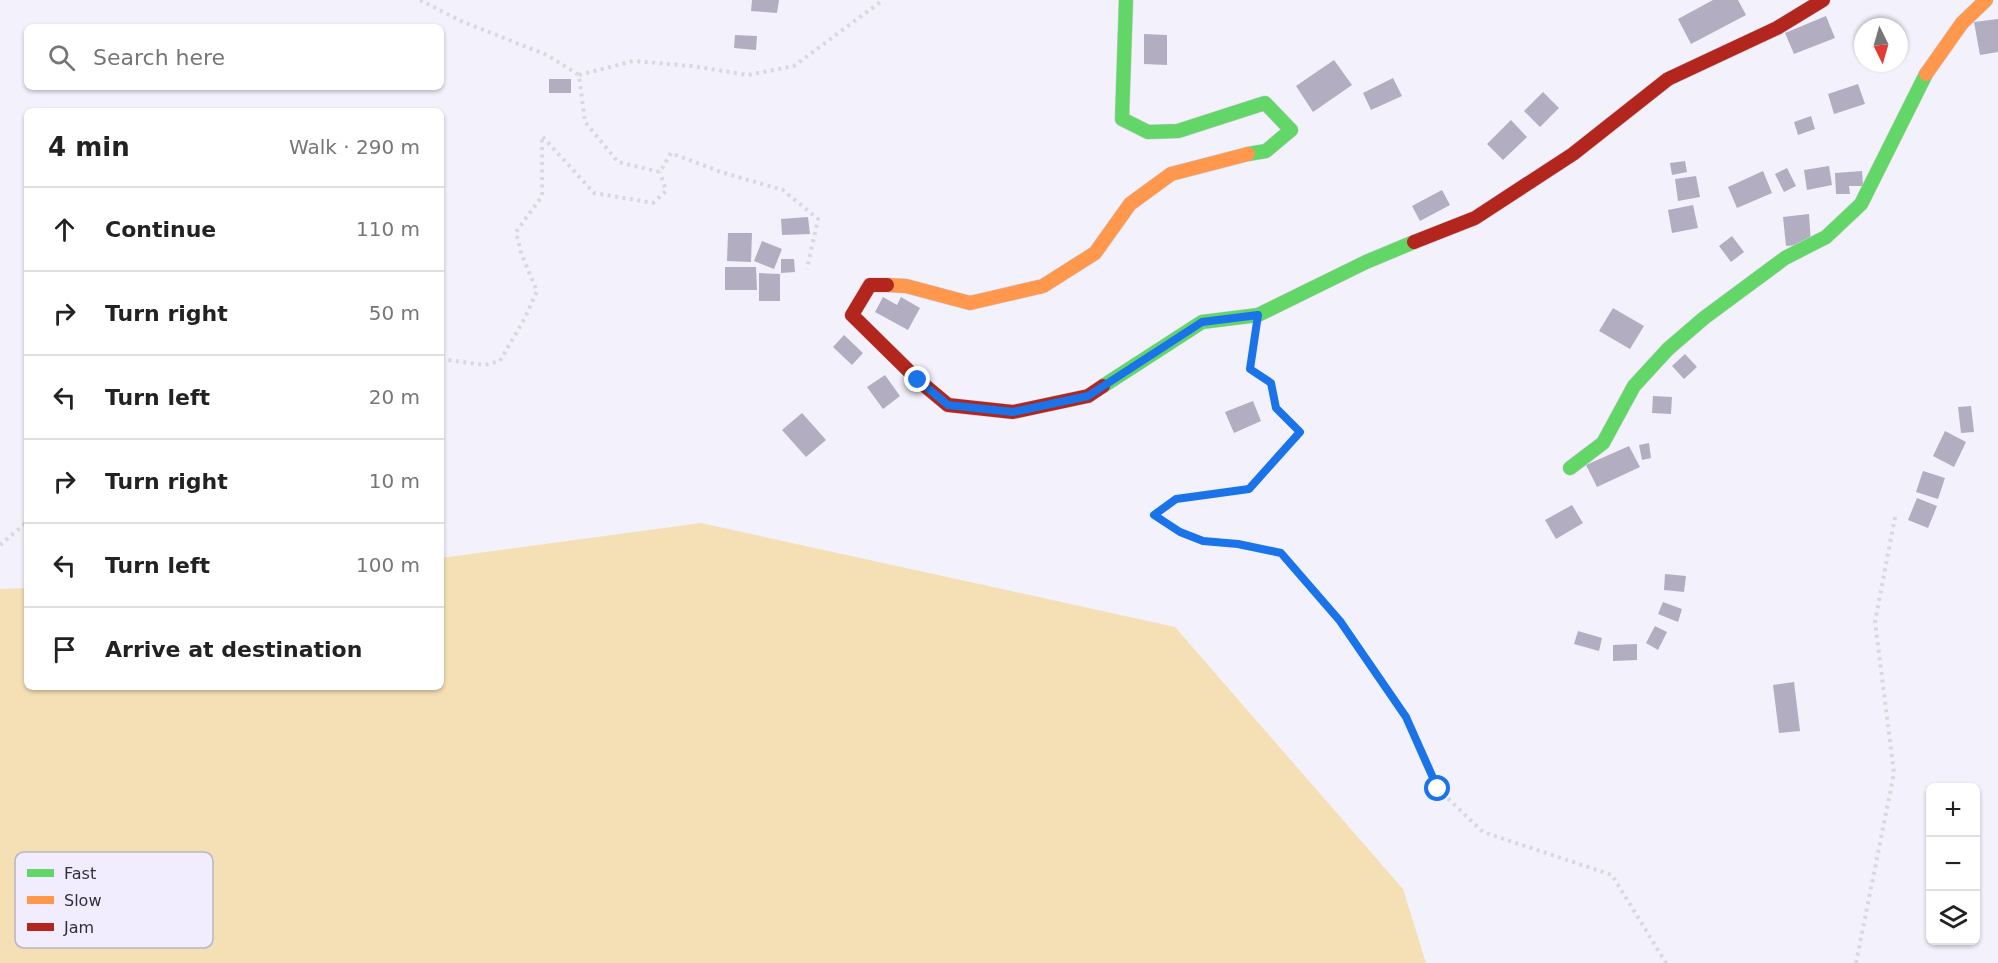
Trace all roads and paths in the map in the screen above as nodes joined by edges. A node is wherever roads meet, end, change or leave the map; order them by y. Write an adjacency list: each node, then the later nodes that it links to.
1 (420, 0): 6 (path)
2 (883, 0): 6 (path)
3 (1126, 0): 9 (street)
4 (1823, 0): 9 (street)
5 (1986, 0): 11 (street)
6 (579, 75): 7 (path)
7 (660, 172): 8 (path); 10 (path)
8 (807, 269)
9 (1258, 315): 15 (path)
10 (444, 359)
11 (1570, 468)
12 (1895, 517): 16 (path)
13 (24, 525): 14 (path)
14 (0, 545)
15 (1666, 963)
16 (1856, 963)

